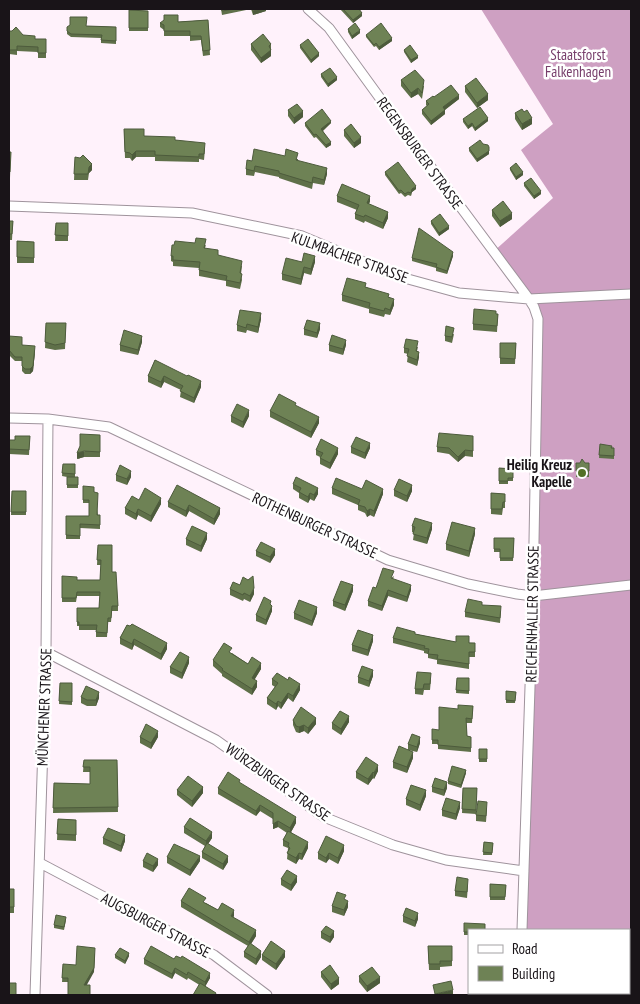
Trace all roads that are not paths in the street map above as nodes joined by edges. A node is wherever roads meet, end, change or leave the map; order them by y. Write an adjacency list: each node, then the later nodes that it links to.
1 (308, 9): 4 (street, REGENSBURGER STRASSE)
2 (9, 206): 4 (street, KULMBACHER STRASSE)
3 (631, 294): 4 (street, KULMBACHER STRASSE)
4 (529, 299): 8 (street, REICHENHALLER STRASSE)
5 (9, 418): 6 (street, ROTHENBURGER STRASSE)
6 (48, 419): 8 (street, ROTHENBURGER STRASSE); 9 (street, MÜNCHENER STRASSE)
7 (631, 585): 8 (street, ROTHENBURGER STRASSE)
8 (533, 596): 11 (street, REICHENHALLER STRASSE)
9 (46, 652): 10 (street, MÜNCHENER STRASSE); 11 (street, WÜRZBURGER STRASSE)
10 (40, 863): 13 (street, MÜNCHENER STRASSE); 14 (street, AUGSBURGER STRASSE)
11 (524, 871): 12 (street, REICHENHALLER STRASSE)
12 (522, 929)
13 (35, 995)
14 (267, 995)

